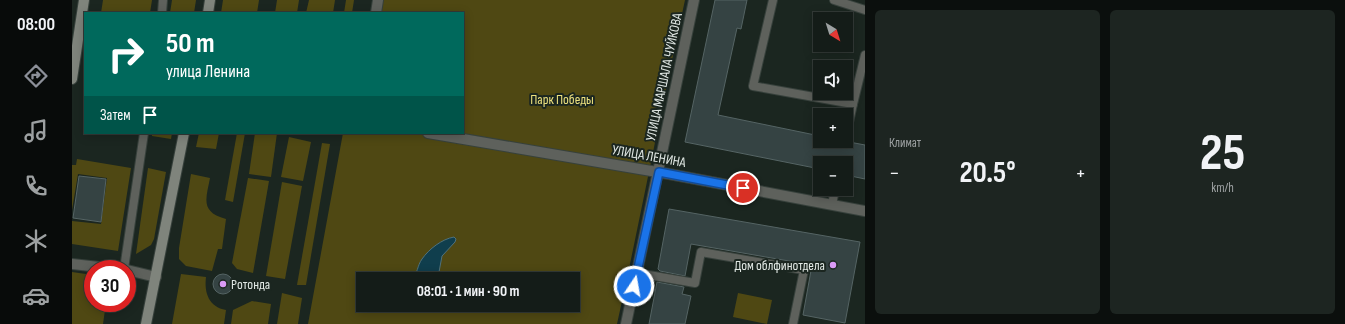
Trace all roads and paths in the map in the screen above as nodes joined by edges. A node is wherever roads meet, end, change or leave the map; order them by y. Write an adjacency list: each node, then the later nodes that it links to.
1 (84, 0): 13 (main road)
2 (164, 0): 9 (lane)
3 (210, 0): 10 (main road)
4 (378, 0): 11 (street)
5 (694, 0): 19 (street, УЛИЦА МАРШАЛА ЧУЙКОВА)
6 (773, 0): 14 (lane)
7 (834, 0): 8 (lane)
8 (865, 10)
9 (162, 12)
10 (208, 12)
11 (376, 12)
12 (865, 55): 14 (lane)
13 (72, 79)
14 (853, 104): 15 (lane)
15 (852, 108)
16 (144, 134): 23 (lane)
17 (184, 134): 28 (main road)
18 (434, 134): 19 (street, УЛИЦА ЛЕНИНА)
19 (659, 172): 21 (street, УЛИЦА ЛЕНИНА); 27 (street, УЛИЦА МАРШАЛА ЧУЙКОВА)
20 (834, 196): 21 (lane)
21 (832, 204): 22 (street, УЛИЦА ЛЕНИНА)
22 (865, 211)
23 (125, 260)
24 (72, 264): 25 (street)
25 (84, 265)
26 (136, 272): 28 (street)
27 (637, 273): 30 (street, УЛИЦА МАРШАЛА ЧУЙКОВА); 31 (lane)
28 (156, 277): 29 (main road)
29 (146, 324)
30 (626, 324)
31 (793, 324)

